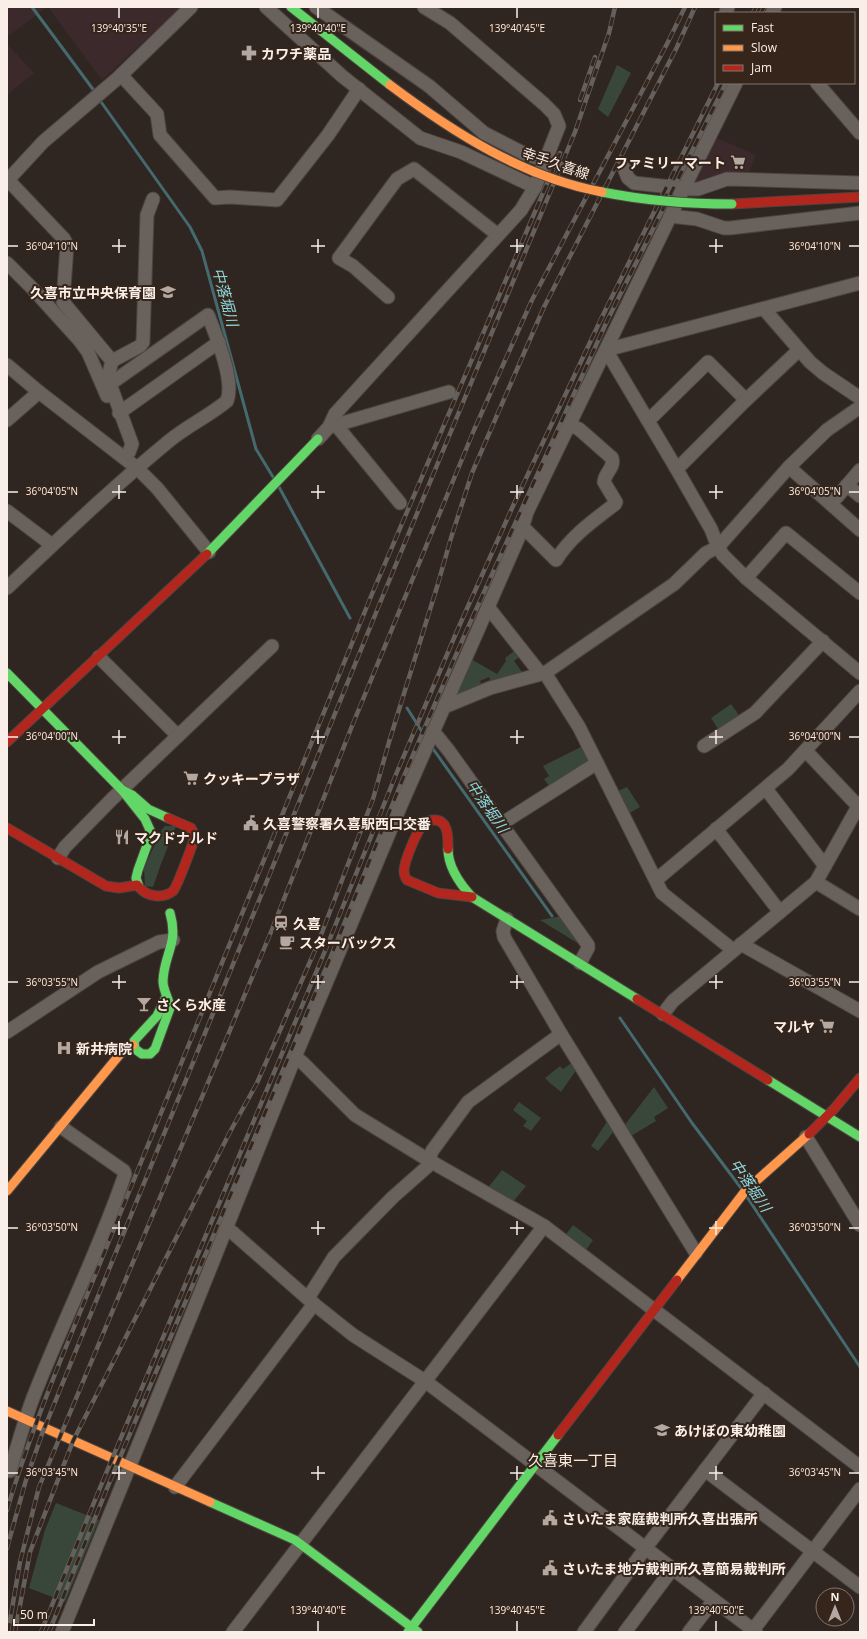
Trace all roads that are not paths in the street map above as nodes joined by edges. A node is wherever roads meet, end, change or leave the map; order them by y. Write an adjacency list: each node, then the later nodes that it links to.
1 (191, 7): 6 (street)
2 (266, 7): 9 (street)
3 (291, 7): 17 (street, 幸手久喜線, bridge)
4 (316, 7): 11 (street)
5 (424, 7): 11 (street)
6 (121, 75): 9 (street); 13 (street)
7 (736, 84): 16 (street)
8 (818, 84): 10 (street)
9 (359, 89): 15 (street)
10 (860, 133)
11 (546, 160): 15 (street)
12 (624, 168): 16 (street)
13 (8, 181): 30 (street)
14 (860, 183): 16 (street)
15 (535, 187): 21 (street)
16 (684, 188): 20 (street)
17 (860, 197)
18 (153, 199): 30 (street)
19 (860, 213): 20 (street)
20 (670, 216): 27 (street)
21 (498, 234): 24 (street); 40 (street)
22 (7, 263): 30 (street)
23 (860, 284): 25 (street)
24 (388, 297)
25 (764, 309): 27 (street); 28 (street)
26 (219, 342): 30 (street); 36 (street); 44 (street)
27 (606, 350): 37 (street); 39 (street)
28 (799, 350): 33 (street); 34 (street)
29 (7, 366): 31 (street)
30 (107, 373): 36 (street); 42 (street)
31 (39, 392): 38 (street); 42 (street)
32 (449, 392): 40 (street)
33 (860, 398)
34 (746, 400): 37 (street); 45 (street)
35 (860, 407): 43 (street)
36 (119, 413): 42 (street)
37 (648, 419): 45 (street)
38 (7, 420)
39 (570, 425): 52 (street); 52 (street)
40 (333, 426): 41 (street); 49 (street)
41 (318, 438): 56 (street)
42 (126, 454): 44 (street)
43 (789, 467): 50 (street); 55 (street)
44 (137, 468): 54 (street); 56 (street)
45 (676, 468): 55 (street)
46 (860, 470): 47 (street)
47 (847, 485): 48 (street); 50 (street)
48 (860, 496)
49 (400, 503)
50 (831, 504): 53 (street)
51 (10, 517): 54 (street)
52 (523, 526): 60 (street)
53 (860, 530)
54 (52, 545): 58 (street)
55 (718, 547): 57 (street); 65 (street)
56 (209, 552): 63 (street)
57 (746, 578): 59 (street); 61 (street)
58 (7, 588)
59 (860, 593)
60 (488, 607): 65 (street); 68 (street)
61 (823, 641): 66 (street); 73 (street)
62 (272, 646): 71 (street)
63 (99, 657): 69 (street); 71 (street)
64 (7, 673): 69 (street)
65 (543, 673): 68 (street); 75 (street)
66 (860, 673)
67 (860, 691): 74 (street)
68 (444, 707): 70 (street)
69 (43, 709): 72 (street); 77 (street)
70 (433, 733): 80 (street); 105 (street)
71 (178, 736): 77 (street)
72 (7, 742)
73 (704, 746)
74 (806, 751): 76 (street); 78 (street)
75 (597, 763): 80 (street); 86 (street)
76 (766, 789): 82 (street); 85 (street)
77 (122, 790): 79 (street); 83 (street); 84 (street)
78 (858, 811): 85 (street)
79 (170, 819): 83 (street); 89 (street)
80 (501, 824): 98 (street)
81 (7, 828): 84 (street)
82 (716, 829): 86 (street); 93 (street)
83 (151, 836): 88 (street)
84 (58, 858): 88 (street)
85 (825, 866): 87 (street)
86 (656, 880): 97 (street)
87 (816, 882): 92 (street); 93 (street)
88 (137, 885): 90 (street)
89 (174, 890): 90 (street); 94 (street)
90 (149, 894): 94 (street)
91 (472, 897): 91 (street); 95 (street)
92 (860, 909)
93 (780, 912): 97 (street)
94 (170, 913): 96 (street)
95 (507, 919): 98 (street); 103 (street)
96 (173, 940): 99 (street); 102 (street)
97 (737, 947): 100 (street); 101 (street)
98 (580, 964): 101 (street)
99 (166, 996): 104 (street); 104 (street)
100 (860, 1011)
101 (662, 1014): 107 (street)
102 (7, 1032)
103 (561, 1034): 111 (street); 116 (street)
104 (133, 1045): 108 (street)
105 (294, 1057): 111 (street); 115 (street)
106 (860, 1078): 107 (street)
107 (826, 1117): 109 (street); 110 (street)
108 (61, 1127): 112 (street); 122 (street)
109 (806, 1137): 113 (street); 116 (street)
110 (860, 1137)
111 (430, 1161): 114 (street); 117 (street)
112 (7, 1191)
113 (860, 1225)
114 (544, 1226): 118 (street); 119 (street)
115 (226, 1229): 117 (street); 124 (street)
116 (696, 1253): 118 (street)
117 (311, 1301): 119 (street); 128 (street)
118 (654, 1310): 120 (street); 123 (street)
119 (425, 1381): 123 (street); 130 (street)
120 (764, 1393): 125 (street); 126 (street)
121 (7, 1411): 122 (street)
122 (26, 1420): 124 (street); 127 (street)
123 (536, 1464): 131 (street); 136 (street)
124 (130, 1467): 128 (street); 138 (street)
125 (860, 1467)
126 (705, 1470): 131 (street); 132 (street)
127 (8, 1474)
128 (175, 1487): 130 (street)
129 (860, 1489): 132 (street)
130 (301, 1544): 136 (street); 139 (street)
131 (647, 1548): 133 (street); 140 (street)
132 (813, 1552): 134 (street); 137 (street)
133 (673, 1568): 135 (street); 141 (street)
134 (860, 1587)
135 (714, 1600): 137 (street); 142 (street)
136 (412, 1630)
137 (754, 1631)
138 (62, 1632)
139 (233, 1632)
140 (584, 1632)
141 (625, 1632)
142 (689, 1632)

